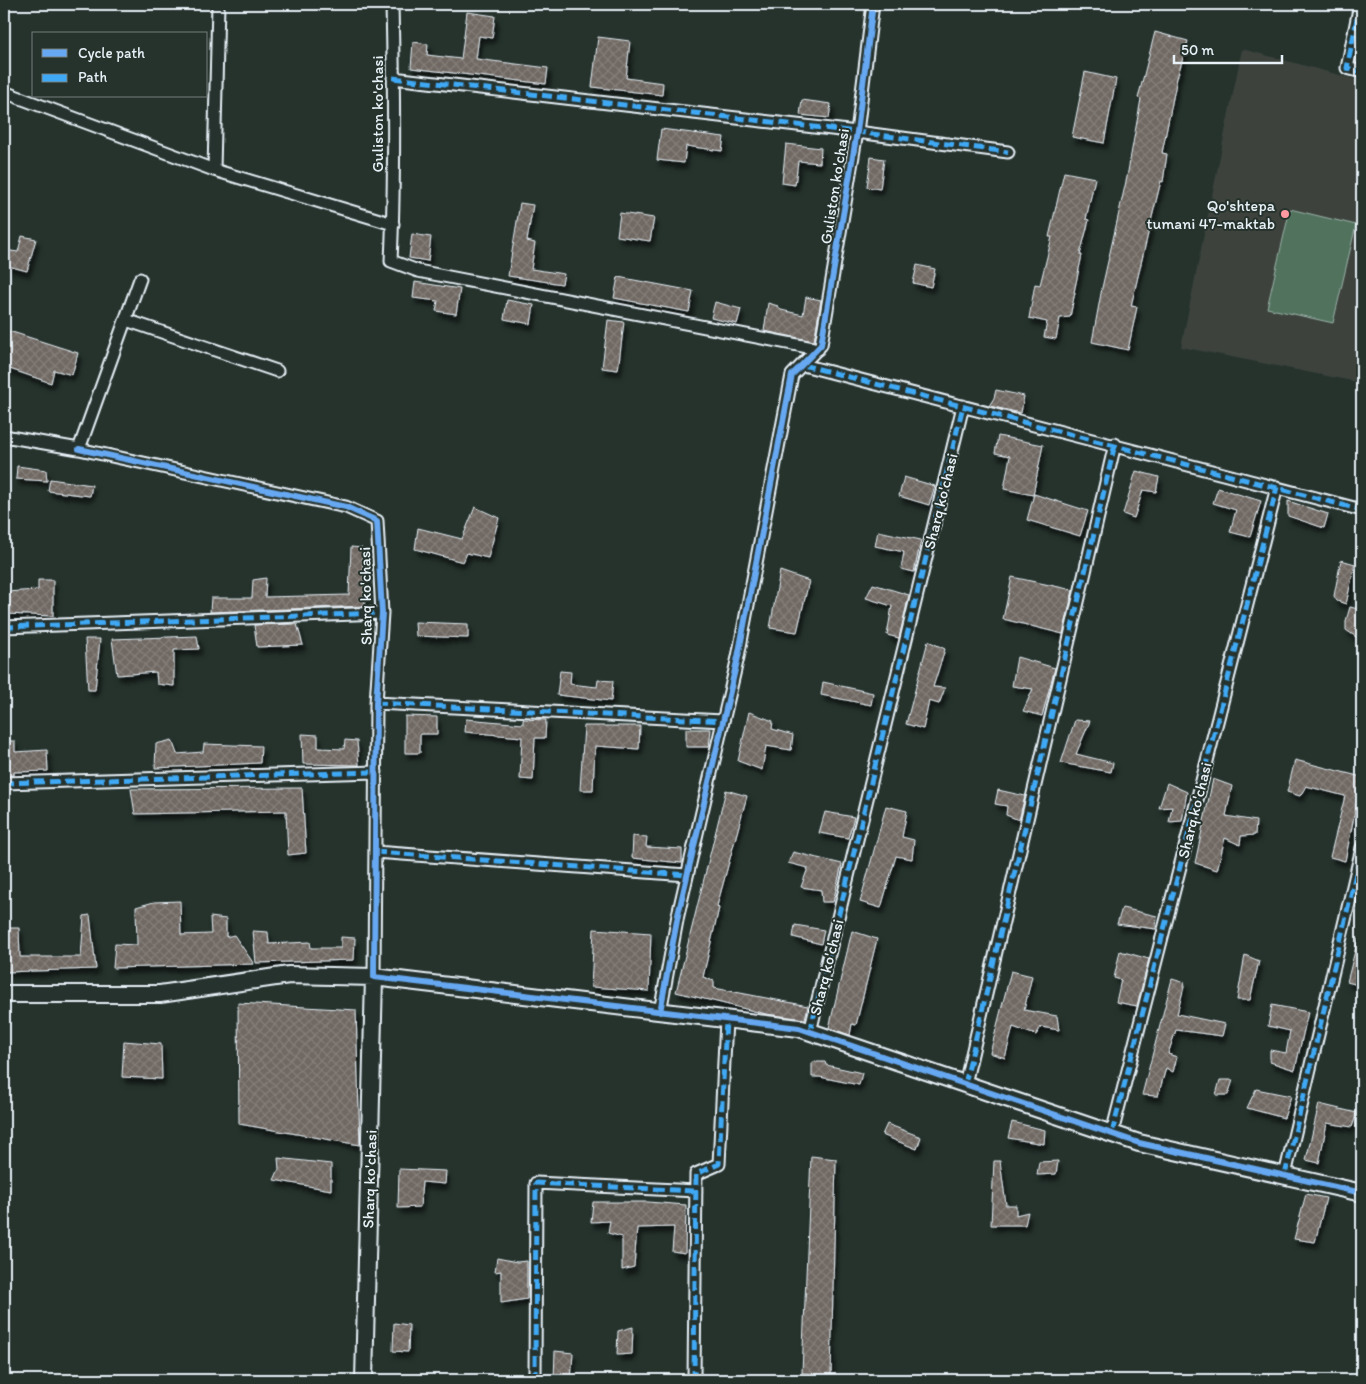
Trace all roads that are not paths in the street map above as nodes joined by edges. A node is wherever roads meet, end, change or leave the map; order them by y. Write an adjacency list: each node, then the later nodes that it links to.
1 (218, 4): 10 (street)
2 (392, 4): 6 (street, Guliston ko'chasi)
3 (873, 4): 8 (street, Guliston ko'chasi)
4 (1360, 4): 5 (street)
5 (1362, 72)
6 (393, 78): 8 (street); 11 (street, Guliston ko'chasi)
7 (4, 92): 10 (street)
8 (857, 132): 9 (street); 14 (street, Guliston ko'chasi)
9 (1008, 152)
10 (214, 170): 11 (street)
11 (392, 224): 14 (street, Guliston ko'chasi)
12 (140, 279): 13 (street)
13 (126, 320): 16 (street); 20 (street)
14 (818, 349): 15 (street, Guliston ko'chasi)
15 (803, 364): 17 (street); 26 (street, Guliston ko'chasi)
16 (277, 371)
17 (963, 406): 19 (street); 36 (street, Sharq ko'chasi)
18 (4, 436): 20 (street)
19 (1115, 444): 21 (street); 37 (street)
20 (79, 449): 23 (street, Sharq ko'chasi)
21 (1277, 487): 22 (street); 38 (street, Sharq ko'chasi)
22 (1362, 510)
23 (382, 613): 24 (street, Sharq ko'chasi); 25 (street, Sharq ko'chasi)
24 (4, 627)
25 (376, 703): 26 (street); 27 (street, Sharq ko'chasi)
26 (723, 721): 31 (street, Guliston ko'chasi)
27 (376, 772): 28 (street); 30 (street, Sharq ko'chasi)
28 (4, 783)
29 (1362, 848): 39 (street)
30 (375, 852): 31 (street); 32 (street, Sharq ko'chasi)
31 (687, 875): 34 (street, Guliston ko'chasi)
32 (374, 977): 33 (street); 34 (street); 42 (street, Sharq ko'chasi)
33 (4, 994)
34 (660, 1012): 35 (street)
35 (726, 1020): 36 (street); 40 (street)
36 (810, 1032): 37 (street)
37 (965, 1084): 38 (street)
38 (1112, 1133): 39 (street)
39 (1285, 1176): 41 (street)
40 (696, 1191): 43 (street); 44 (street)
41 (1362, 1193)
42 (364, 1380)
43 (535, 1380)
44 (694, 1380)

